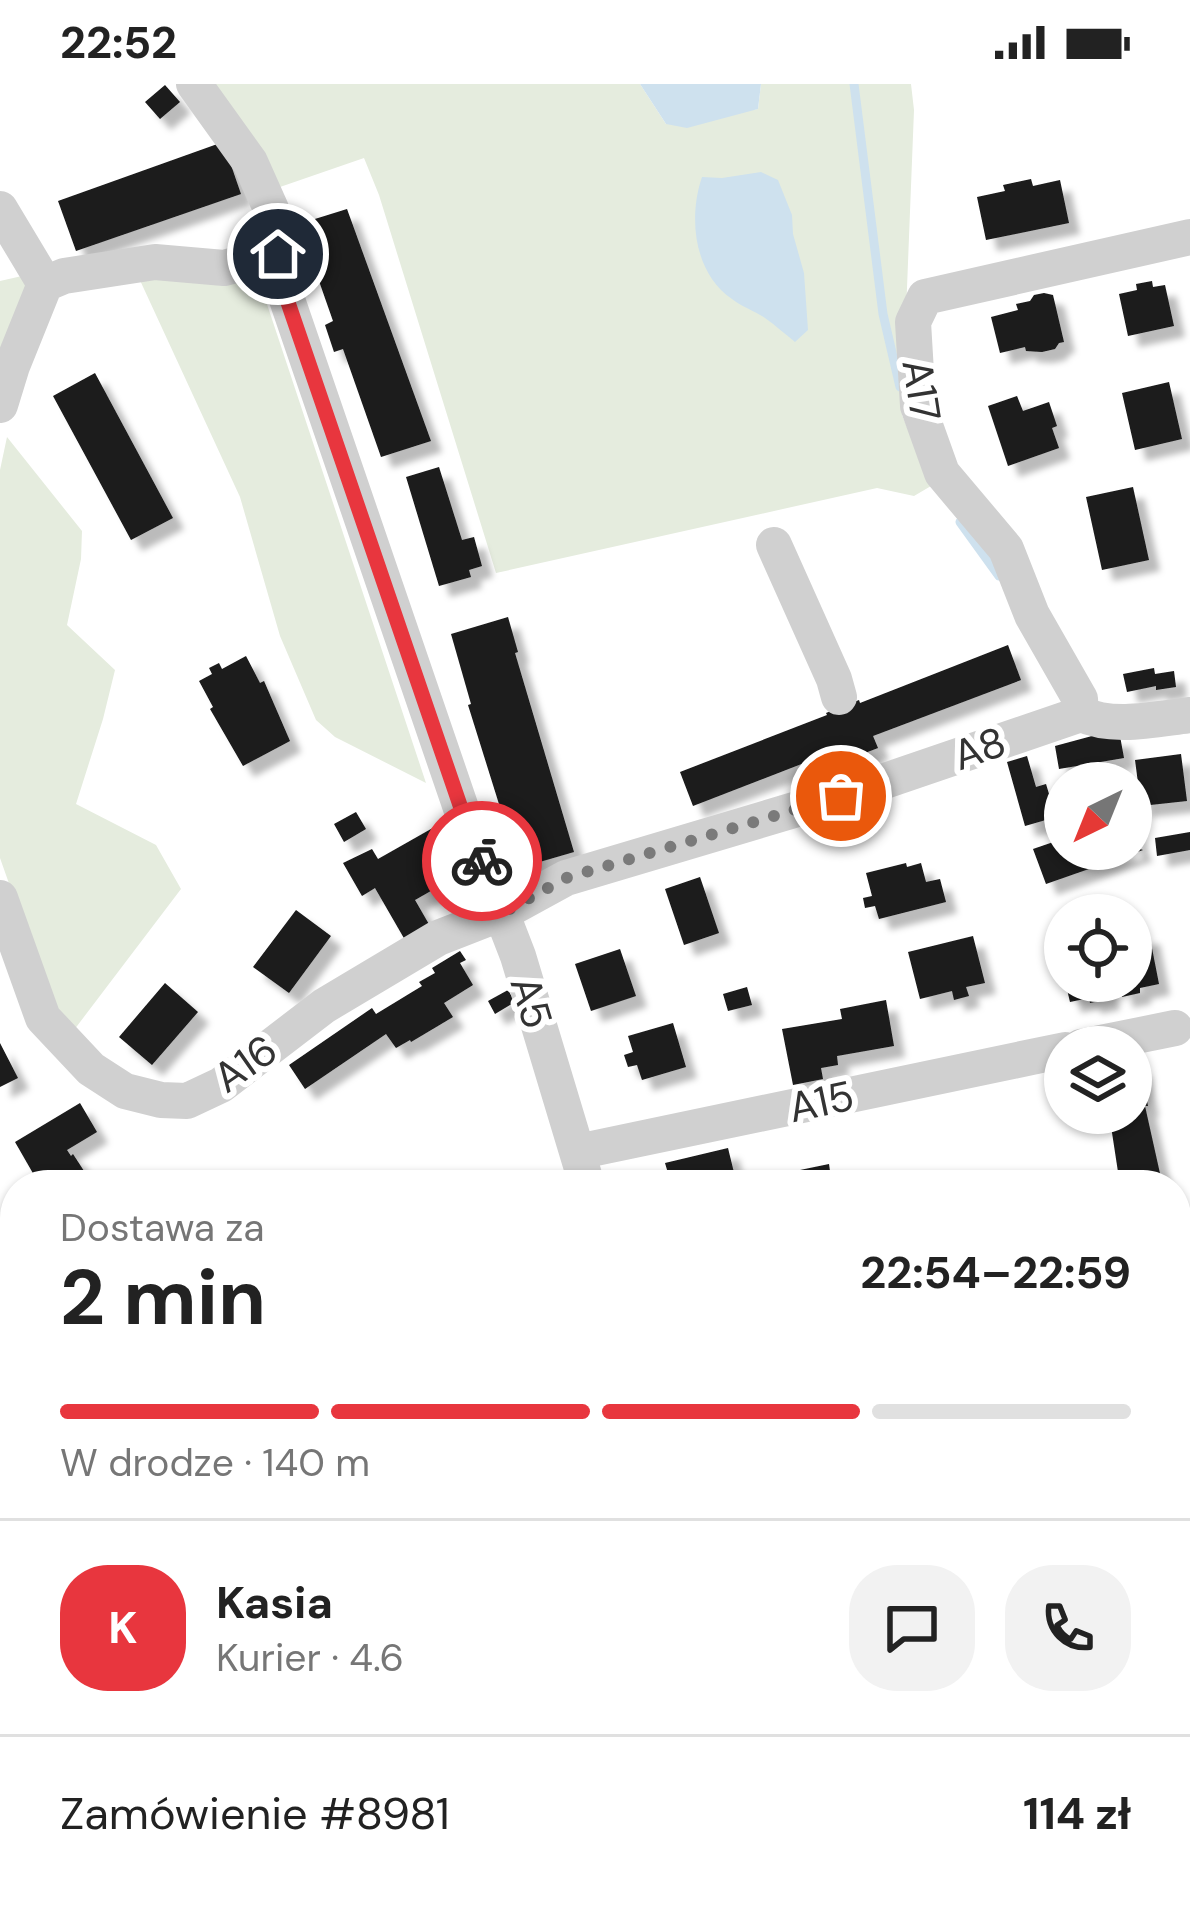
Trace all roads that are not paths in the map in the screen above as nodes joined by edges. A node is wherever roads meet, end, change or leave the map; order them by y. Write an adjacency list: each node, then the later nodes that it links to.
1 (194, 84): 4 (street, A5)
2 (0, 209): 5 (street)
3 (1190, 237): 9 (street, A17)
4 (278, 254): 5 (street); 12 (street, A5)
5 (45, 284): 6 (street)
6 (0, 405)
7 (774, 545): 8 (street)
8 (838, 697)
9 (1081, 708): 10 (street, A8); 12 (street, A8)
10 (1190, 715)
11 (0, 898): 12 (street, A16)
12 (502, 913): 16 (street, A5)
13 (1175, 1028): 14 (street)
14 (1152, 1033)
15 (1044, 1055): 17 (street, A15)
16 (581, 1170)
17 (606, 1170)

